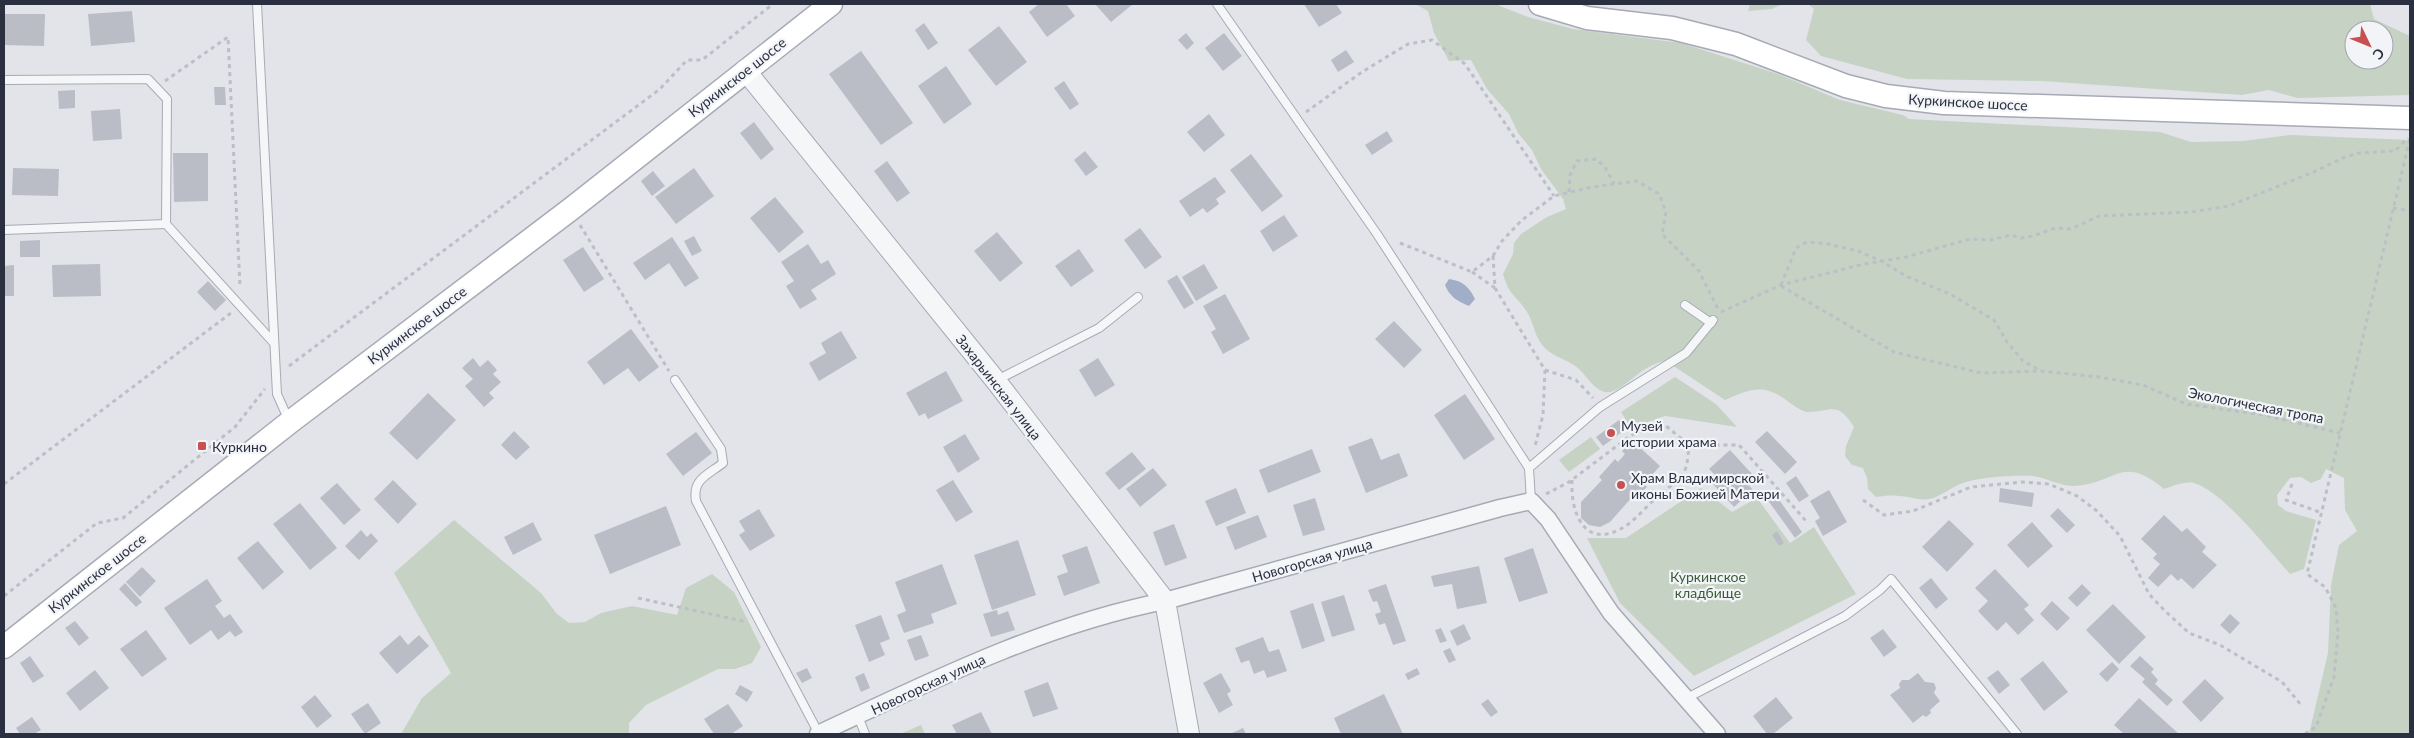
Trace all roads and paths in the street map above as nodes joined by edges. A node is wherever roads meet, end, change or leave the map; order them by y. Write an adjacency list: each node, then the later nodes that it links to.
1 (258, 4): 26 (lane)
2 (773, 4): 29 (path)
3 (831, 4): 6 (main road, Куркинское шоссе)
4 (1217, 4): 8 (lane)
5 (1540, 4): 9 (main road, Куркинское шоссе)
6 (745, 70): 14 (main road, Куркинское шоссе); 31 (street, Захарьинская улица)
7 (4, 80): 16 (lane)
8 (1298, 118): 12 (path); 18 (lane)
9 (2410, 118)
10 (1614, 184): 11 (path); 11 (path); 22 (path)
11 (1569, 192): 12 (path)
12 (1554, 196): 19 (path)
13 (2393, 208): 15 (path); 20 (path); 34 (path)
14 (571, 209): 30 (path); 33 (main road, Куркинское шоссе)
15 (2410, 211)
16 (166, 224): 17 (lane); 26 (lane)
17 (4, 230)
18 (1377, 234): 21 (path); 36 (lane)
19 (1493, 256): 21 (path); 23 (path)
20 (1881, 261): 22 (path); 22 (path); 28 (path)
21 (1472, 272): 23 (path)
22 (1781, 285): 28 (path, Экологическая тропа)
23 (1495, 288): 27 (path)
24 (1138, 297): 31 (lane)
25 (1684, 305): 32 (lane)
26 (273, 342): 29 (lane)
27 (1545, 370): 32 (path); 36 (path)
28 (2041, 371): 34 (path, Экологическая тропа)
29 (275, 376): 33 (lane); 43 (path)
30 (674, 380): 46 (lane)
31 (996, 381): 45 (street, Захарьинская улица)
32 (1600, 407): 36 (lane)
33 (290, 422): 47 (main road, Куркинское шоссе)
34 (2340, 433): 41 (path)
35 (1689, 445): 37 (path); 37 (path); 42 (path)
36 (1529, 468): 40 (lane)
37 (1572, 479): 40 (path)
38 (2292, 484): 41 (path)
39 (1863, 500): 49 (path)
40 (1531, 501): 45 (street, Новогорская улица); 48 (street)
41 (2322, 513): 56 (path)
42 (1806, 521)
43 (4, 596)
44 (638, 598): 46 (path)
45 (1165, 602): 50 (street, Новогорская улица); 53 (street, Захарьинская улица)
46 (759, 624): 51 (lane)
47 (4, 647)
48 (1685, 699): 54 (street); 55 (lane)
49 (2302, 706)
50 (858, 716): 51 (street, Новогорская улица); 52 (lane)
51 (818, 734)
52 (865, 734)
53 (1189, 734)
54 (1717, 734)
55 (2017, 734)
56 (2306, 734)

